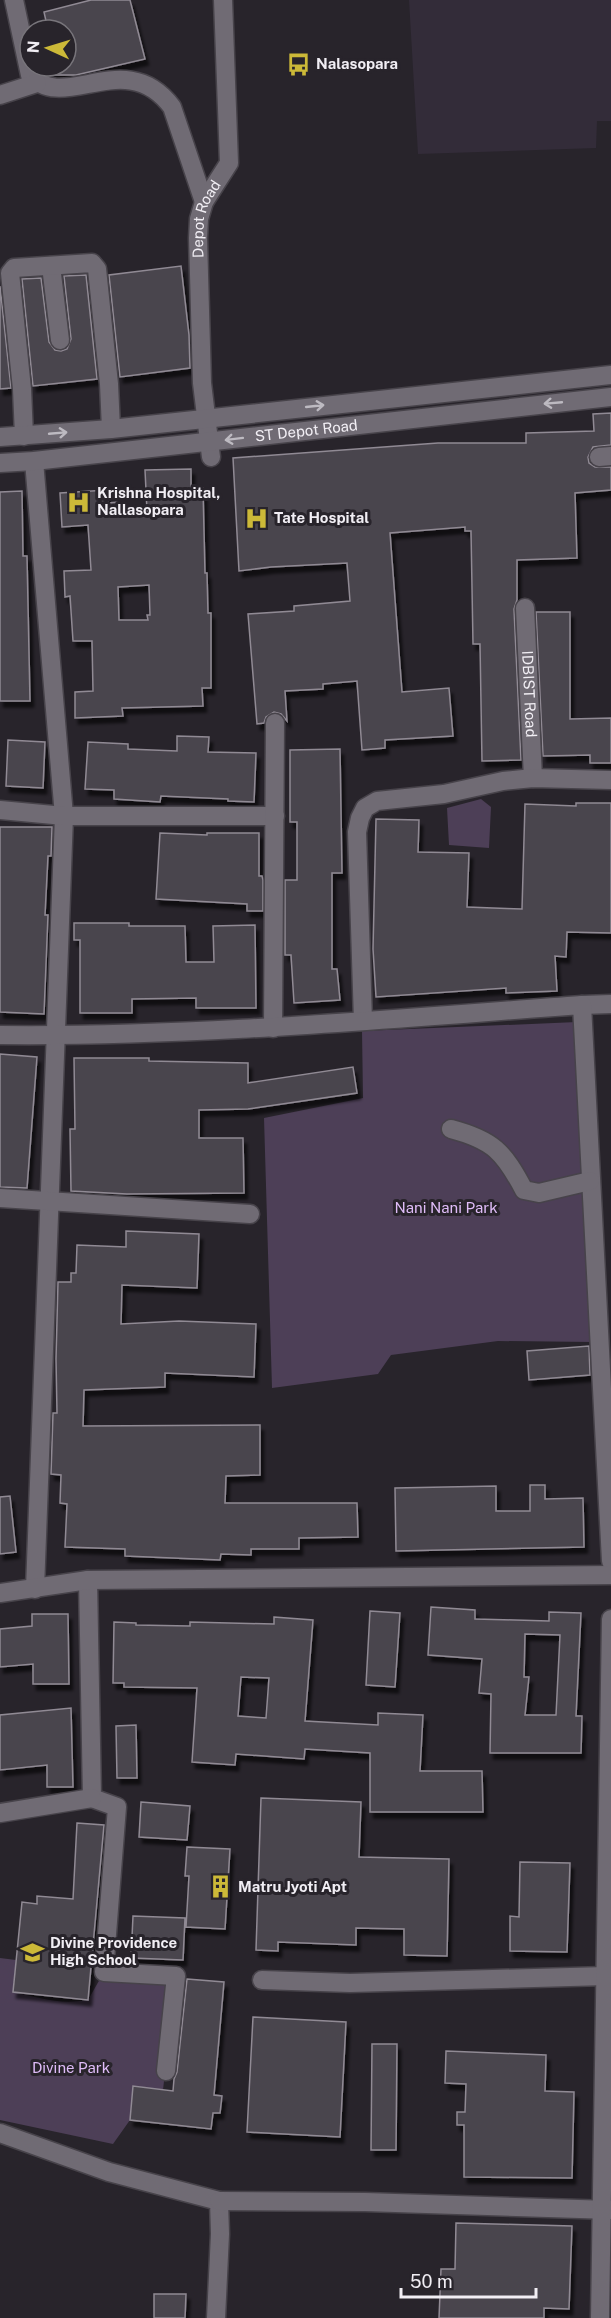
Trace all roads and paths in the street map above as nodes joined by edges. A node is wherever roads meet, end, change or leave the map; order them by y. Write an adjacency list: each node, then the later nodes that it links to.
1 (14, 0): 3 (street)
2 (223, 0): 5 (street, Depot Road)
3 (38, 83): 4 (street); 5 (street)
4 (0, 95)
5 (204, 202): 12 (street, Depot Road)
6 (51, 266): 7 (street); 13 (street); 14 (street)
7 (60, 340)
8 (611, 375): 9 (street, ST Depot Road)
9 (510, 384): 11 (street); 12 (street, ST Depot Road, one-way to 9)
10 (611, 398): 11 (street, ST Depot Road, one-way to 11)
11 (512, 407): 16 (street, ST Depot Road, one-way to 16)
12 (207, 418): 13 (street, ST Depot Road); 16 (street, Depot Road)
13 (111, 429): 14 (street, ST Depot Road, one-way to 13)
14 (24, 436): 15 (street, ST Depot Road)
15 (0, 437)
16 (210, 450): 17 (street, ST Depot Road)
17 (34, 461): 18 (street, ST Depot Road); 24 (street)
18 (0, 463)
19 (525, 608): 21 (street, IDBIST Road)
20 (275, 723): 25 (street)
21 (533, 778): 22 (street); 28 (street)
22 (611, 780)
23 (0, 810): 24 (street)
24 (64, 816): 25 (street); 31 (street)
25 (275, 816): 29 (street)
26 (611, 1004): 27 (street)
27 (582, 1005): 28 (street); 33 (street)
28 (363, 1021): 29 (street)
29 (273, 1028): 31 (street)
30 (0, 1035): 31 (street)
31 (56, 1036): 35 (street)
32 (451, 1129): 33 (street)
33 (590, 1181): 37 (street)
34 (0, 1198): 35 (street)
35 (50, 1201): 36 (street); 40 (street)
36 (250, 1214)
37 (611, 1561)
38 (611, 1575): 39 (street)
39 (88, 1580): 40 (street); 44 (street)
40 (35, 1589): 41 (street)
41 (0, 1593)
42 (611, 1619): 43 (street)
43 (610, 1704): 46 (street)
44 (92, 1798): 45 (street); 49 (street)
45 (0, 1813)
46 (609, 1913): 47 (street)
47 (606, 1976): 48 (street); 52 (street)
48 (262, 1980)
49 (166, 2071)
50 (0, 2133): 51 (street)
51 (219, 2200): 52 (street); 53 (street)
52 (606, 2211): 54 (street)
53 (216, 2318)
54 (600, 2318)

